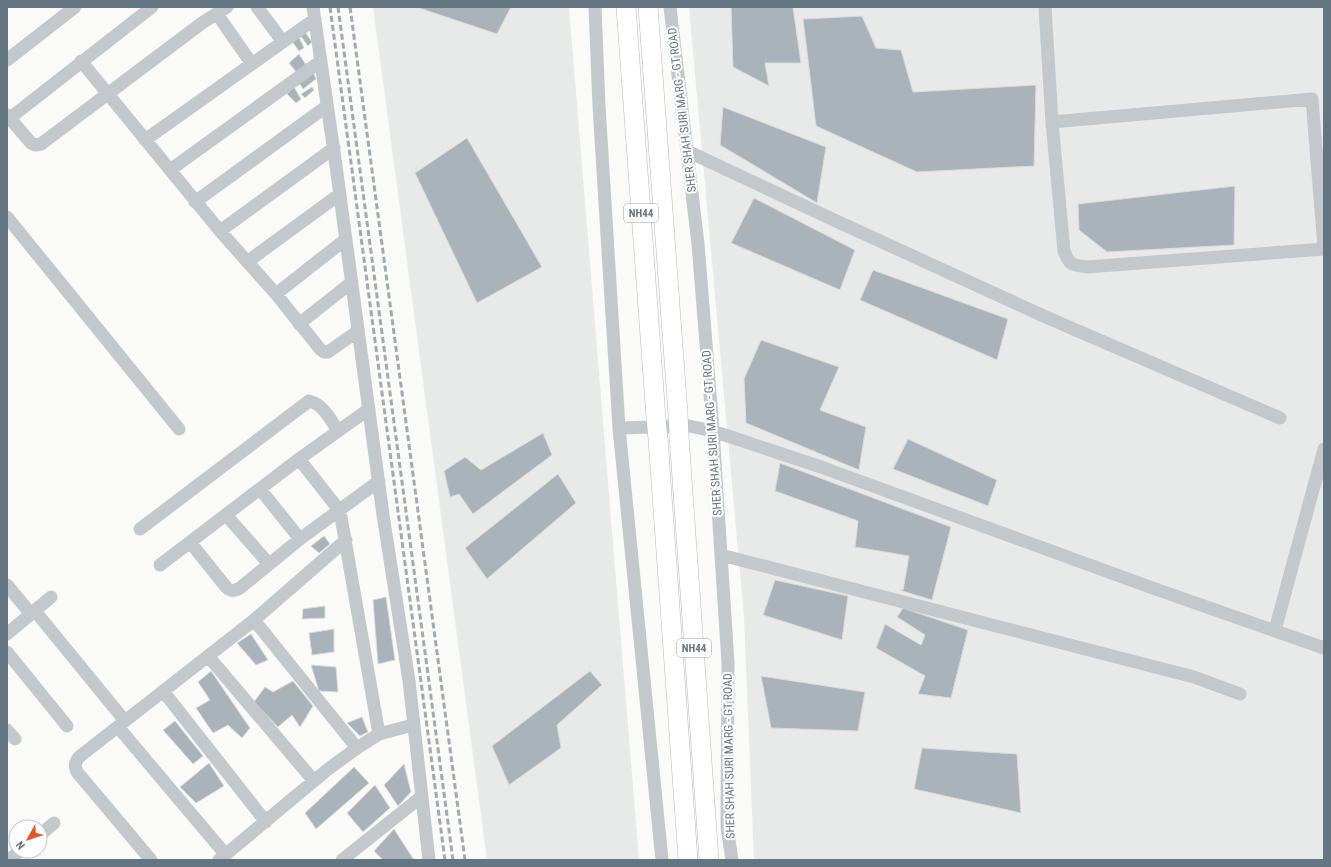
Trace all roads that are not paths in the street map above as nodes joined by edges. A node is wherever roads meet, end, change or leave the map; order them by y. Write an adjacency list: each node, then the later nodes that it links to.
1 (75, 7): 12 (street)
2 (152, 7): 13 (street)
3 (257, 7): 11 (street)
4 (595, 7): 38 (street)
5 (626, 7): 81 (highway, NH44, bridge)
6 (648, 7): 82 (highway, SHER SHAH SURI MARG - GT ROAD / NH44, bridge)
7 (670, 7): 23 (street, SHER SHAH SURI MARG - GT ROAD)
8 (1045, 7): 20 (street)
9 (222, 10): 15 (street); 16 (street)
10 (314, 13): 11 (street); 14 (street)
11 (283, 42): 15 (street)
12 (7, 60)
13 (81, 61): 16 (street); 19 (street)
14 (321, 61): 18 (street); 24 (street)
15 (252, 64): 21 (street)
16 (108, 94): 19 (street); 21 (street)
17 (1318, 99): 20 (street); 30 (street)
18 (327, 106): 22 (street); 26 (street)
19 (8, 116)
20 (1052, 122): 30 (street)
21 (145, 140): 24 (street)
22 (334, 148): 25 (street); 28 (street)
23 (687, 151): 37 (street); 40 (street, SHER SHAH SURI MARG - GT ROAD)
24 (170, 170): 26 (street)
25 (340, 194): 29 (street); 31 (street)
26 (196, 202): 28 (street)
27 (7, 217): 39 (street)
28 (220, 231): 31 (street)
29 (346, 239): 32 (street); 33 (street)
30 (1324, 248)
31 (247, 262): 33 (street)
32 (352, 282): 34 (street); 35 (street)
33 (276, 294): 34 (street)
34 (299, 324): 35 (street)
35 (358, 331): 36 (street)
36 (369, 409): 41 (street); 44 (street)
37 (1280, 418)
38 (619, 428): 40 (street); 80 (street)
39 (179, 429)
40 (713, 430): 52 (street, SHER SHAH SURI MARG - GT ROAD); 59 (street)
41 (338, 431): 43 (street); 48 (street)
42 (1324, 449): 59 (street)
43 (299, 459): 45 (street); 46 (street)
44 (378, 481): 46 (street); 67 (street)
45 (260, 489): 47 (street); 49 (street)
46 (339, 511): 49 (street); 50 (street)
47 (226, 515): 51 (street); 53 (street)
48 (140, 529)
49 (300, 539): 53 (street)
50 (346, 540): 58 (street); 69 (street)
51 (190, 542): 53 (street); 54 (street)
52 (721, 555): 65 (street); 83 (street, SHER SHAH SURI MARG - GT ROAD)
53 (269, 564)
54 (160, 565)
55 (8, 590): 57 (street)
56 (51, 597): 57 (street)
57 (33, 612): 60 (street); 66 (street)
58 (254, 620): 63 (street); 70 (street)
59 (1275, 630): 61 (street)
60 (7, 634)
61 (1324, 648)
62 (7, 652): 68 (street)
63 (208, 656): 64 (street); 71 (street)
64 (163, 691): 66 (street); 73 (street)
65 (1240, 694)
66 (121, 724): 76 (street); 77 (street)
67 (414, 725): 69 (street); 72 (street)
68 (67, 726)
69 (379, 734): 70 (street)
70 (357, 748): 71 (street)
71 (314, 781): 73 (street)
72 (421, 797): 78 (street); 79 (street)
73 (266, 822): 76 (street)
74 (54, 823): 75 (street)
75 (48, 828)
76 (222, 858)
77 (151, 860)
78 (342, 860)
79 (429, 860)
80 (662, 860)
81 (688, 860)
82 (709, 860)
83 (732, 860)

